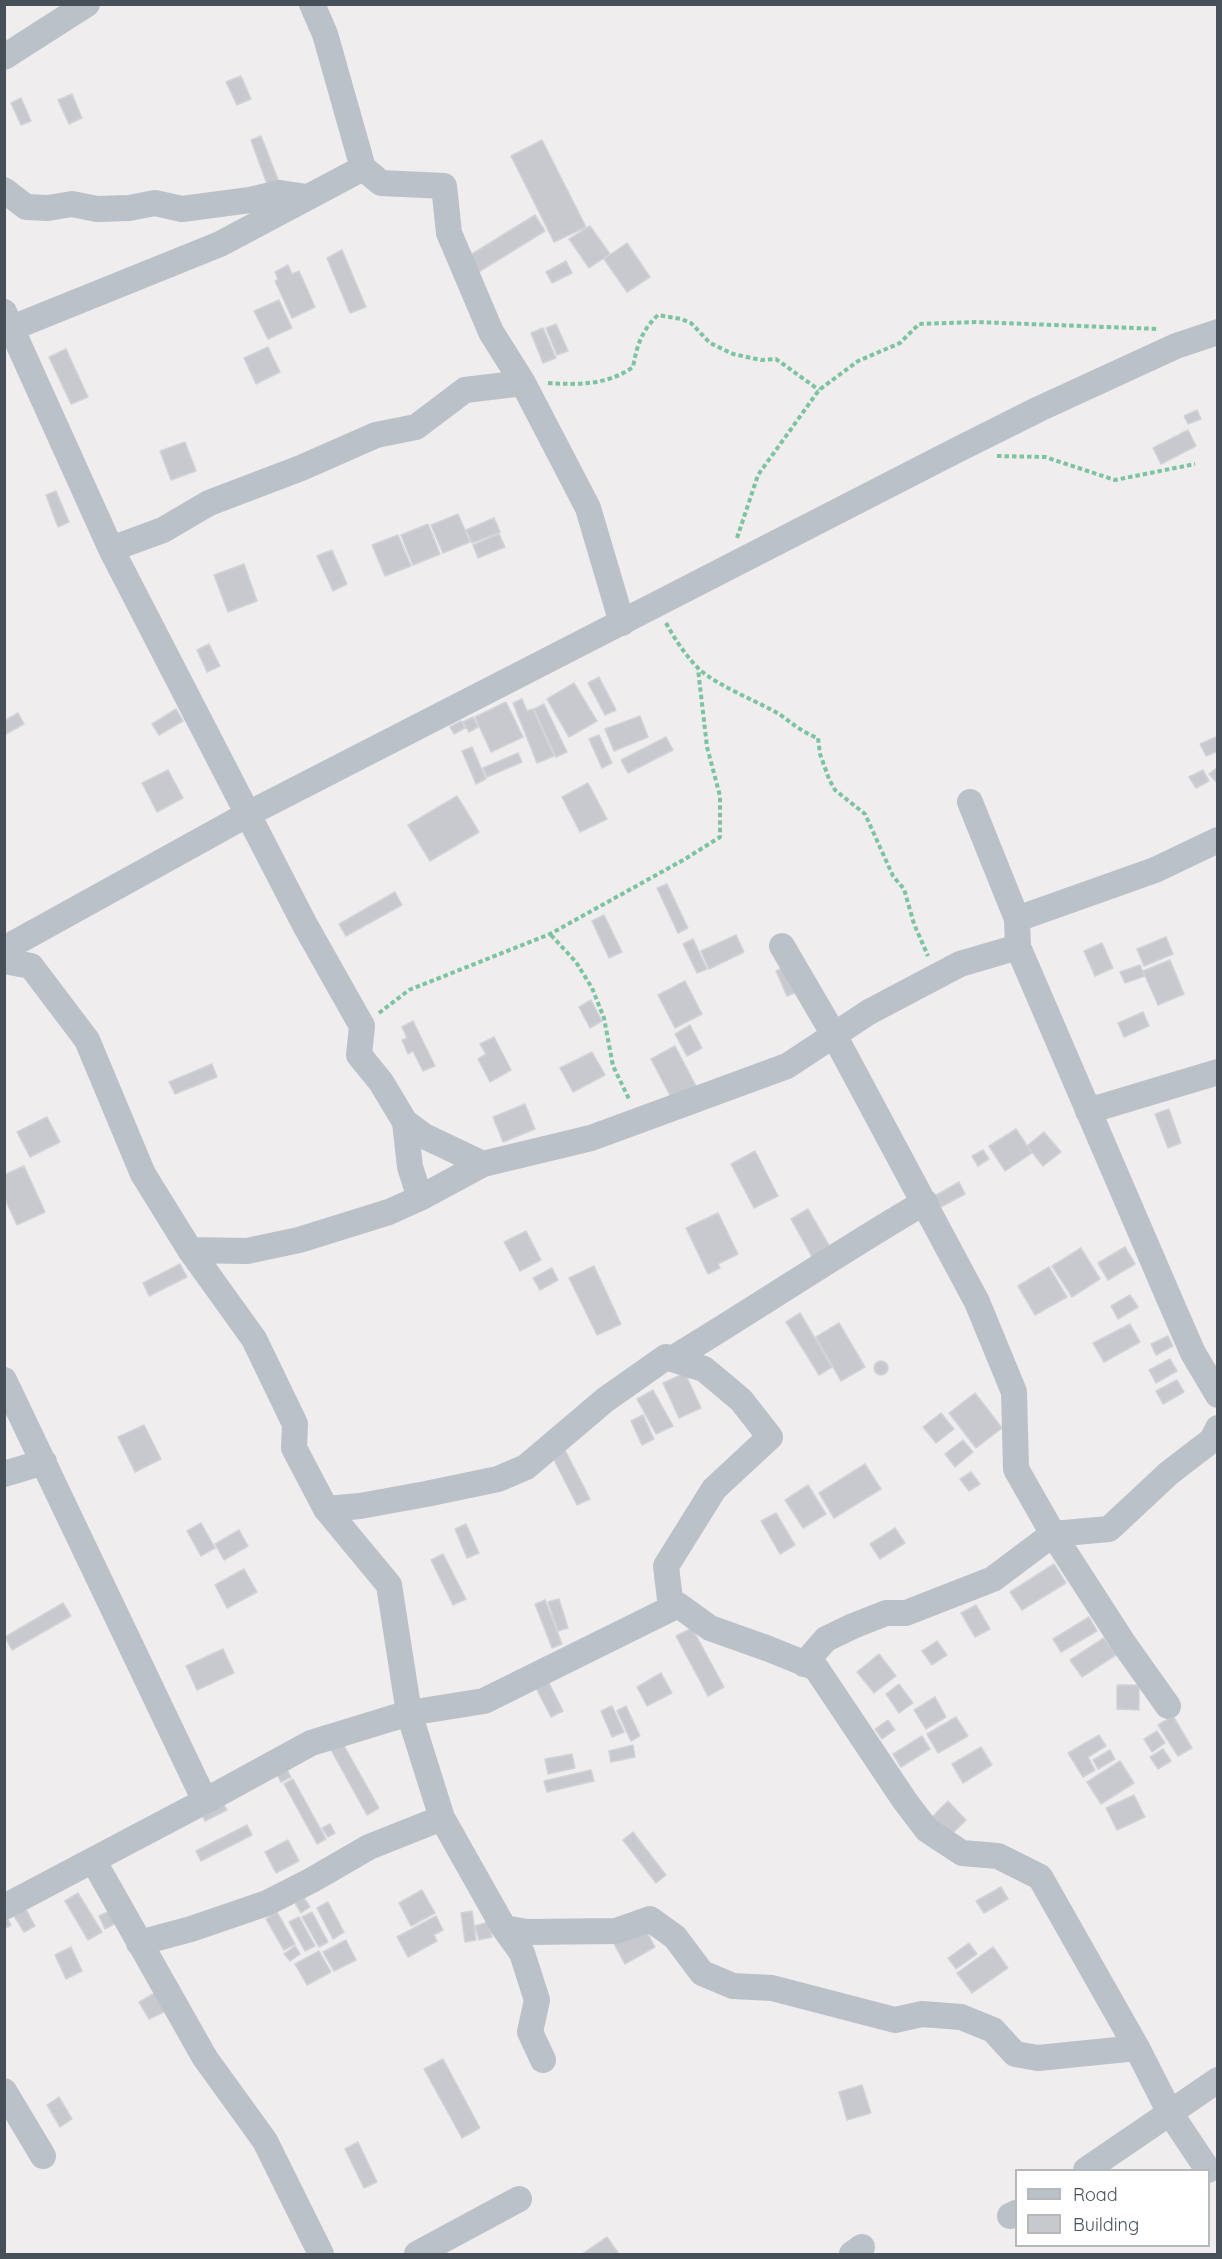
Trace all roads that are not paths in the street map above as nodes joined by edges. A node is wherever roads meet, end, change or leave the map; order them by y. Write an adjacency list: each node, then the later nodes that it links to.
1 (87, 4): 3 (street)
2 (312, 4): 4 (street)
3 (4, 57)
4 (363, 168): 6 (street); 9 (street)
5 (4, 190): 6 (street)
6 (307, 197): 7 (street)
7 (8, 320): 10 (street)
8 (1218, 332): 11 (street)
9 (523, 383): 10 (street); 11 (street)
10 (111, 549): 13 (street)
11 (622, 623): 13 (street)
12 (970, 802): 15 (street)
13 (248, 814): 18 (street); 23 (street)
14 (1218, 840): 15 (street)
15 (1017, 920): 17 (street)
16 (782, 946): 20 (street)
17 (1018, 947): 20 (street); 22 (street)
18 (4, 949)
19 (4, 961): 27 (street)
20 (834, 1035): 24 (street); 26 (street)
21 (1218, 1072): 22 (street)
22 (1088, 1112): 30 (street)
23 (405, 1122): 24 (street); 25 (street)
24 (483, 1164): 25 (street)
25 (420, 1198): 27 (street)
26 (925, 1202): 28 (street); 35 (street)
27 (190, 1250): 34 (street)
28 (672, 1359): 34 (street); 36 (street)
29 (4, 1380): 32 (street)
30 (1218, 1395)
31 (1218, 1428): 35 (street)
32 (44, 1462): 33 (street); 40 (street)
33 (4, 1474)
34 (326, 1509): 39 (street)
35 (1053, 1534): 37 (street); 38 (street)
36 (671, 1608): 37 (street); 39 (street)
37 (804, 1664): 46 (street)
38 (1168, 1706)
39 (409, 1713): 40 (street); 41 (street)
40 (205, 1801): 42 (street)
41 (442, 1818): 44 (street); 45 (street)
42 (93, 1860): 43 (street); 45 (street)
43 (7, 1900)
44 (504, 1928): 46 (street); 47 (street)
45 (139, 1943): 55 (street)
46 (1137, 2048): 50 (street)
47 (543, 2060)
48 (1218, 2080): 50 (street)
49 (4, 2091): 51 (street)
50 (1170, 2114): 52 (street); 53 (street)
51 (44, 2156)
52 (1088, 2169)
53 (1207, 2169)
54 (519, 2199): 56 (street)
55 (321, 2254)
56 (417, 2254)

